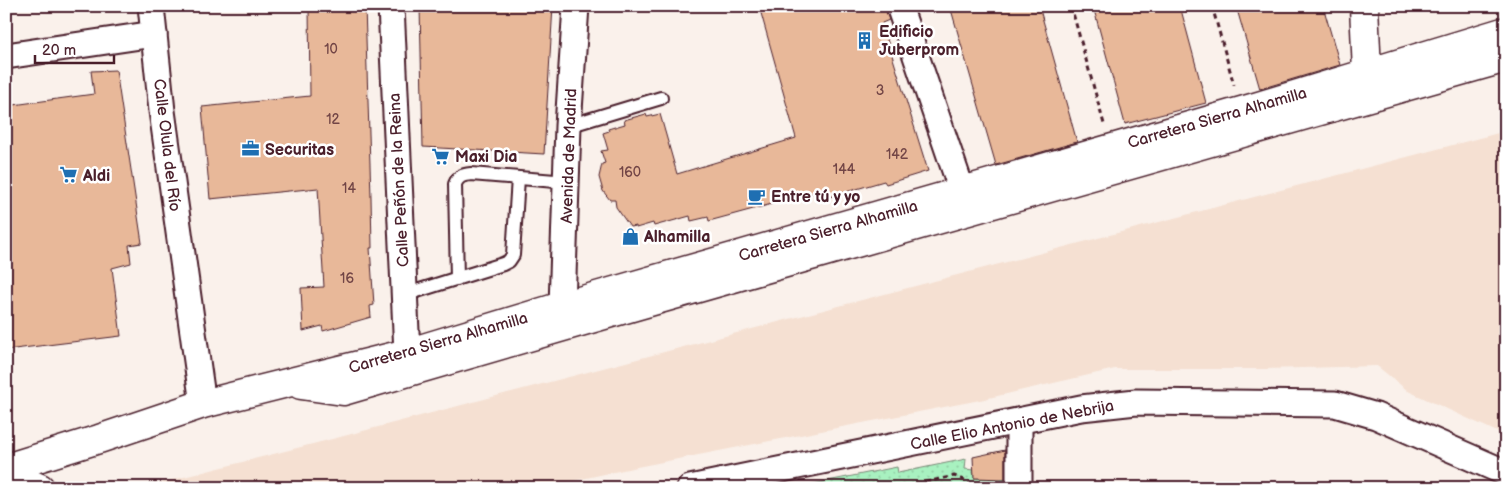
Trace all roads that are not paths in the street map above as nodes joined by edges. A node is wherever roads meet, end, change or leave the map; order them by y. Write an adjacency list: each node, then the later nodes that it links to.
1 (151, 6): 7 (street, Calle Olula del Río)
2 (390, 6): 18 (street, Calle Peñón de la Reina)
3 (576, 6): 12 (street, Avenida de Madrid)
4 (900, 6): 16 (street)
5 (1364, 6): 10 (main road)
6 (1506, 31): 10 (main road, Carretera Sierra Alhamilla)
7 (154, 34): 8 (street); 22 (street, Calle Olula del Río)
8 (6, 56)
9 (1506, 58): 13 (main road, Carretera Sierra Alhamilla)
10 (1367, 72): 13 (main road, Carretera Sierra Alhamilla); 16 (main road, Carretera Sierra Alhamilla)
11 (661, 98): 12 (lane)
12 (568, 126): 15 (street, Avenida de Madrid)
13 (1232, 136): 21 (main road, Carretera Sierra Alhamilla)
14 (518, 178): 15 (lane); 17 (lane); 17 (lane)
15 (567, 182): 19 (street, Avenida de Madrid)
16 (962, 191): 19 (main road, Carretera Sierra Alhamilla)
17 (457, 279): 18 (lane)
18 (404, 294): 20 (street, Calle Peñón de la Reina)
19 (562, 306): 20 (main road, Carretera Sierra Alhamilla)
20 (407, 353): 21 (main road, Carretera Sierra Alhamilla)
21 (287, 383): 22 (main road, Carretera Sierra Alhamilla)
22 (203, 404): 24 (main road, Carretera Sierra Alhamilla)
23 (1019, 421): 26 (street, Calle Elio Antonio de Nebrija); 28 (street, Calle Elio Antonio de Nebrija); 29 (street)
24 (6, 468)
25 (6, 473): 27 (main road)
26 (1498, 476)
27 (40, 488)
28 (690, 488)
29 (1019, 488)

